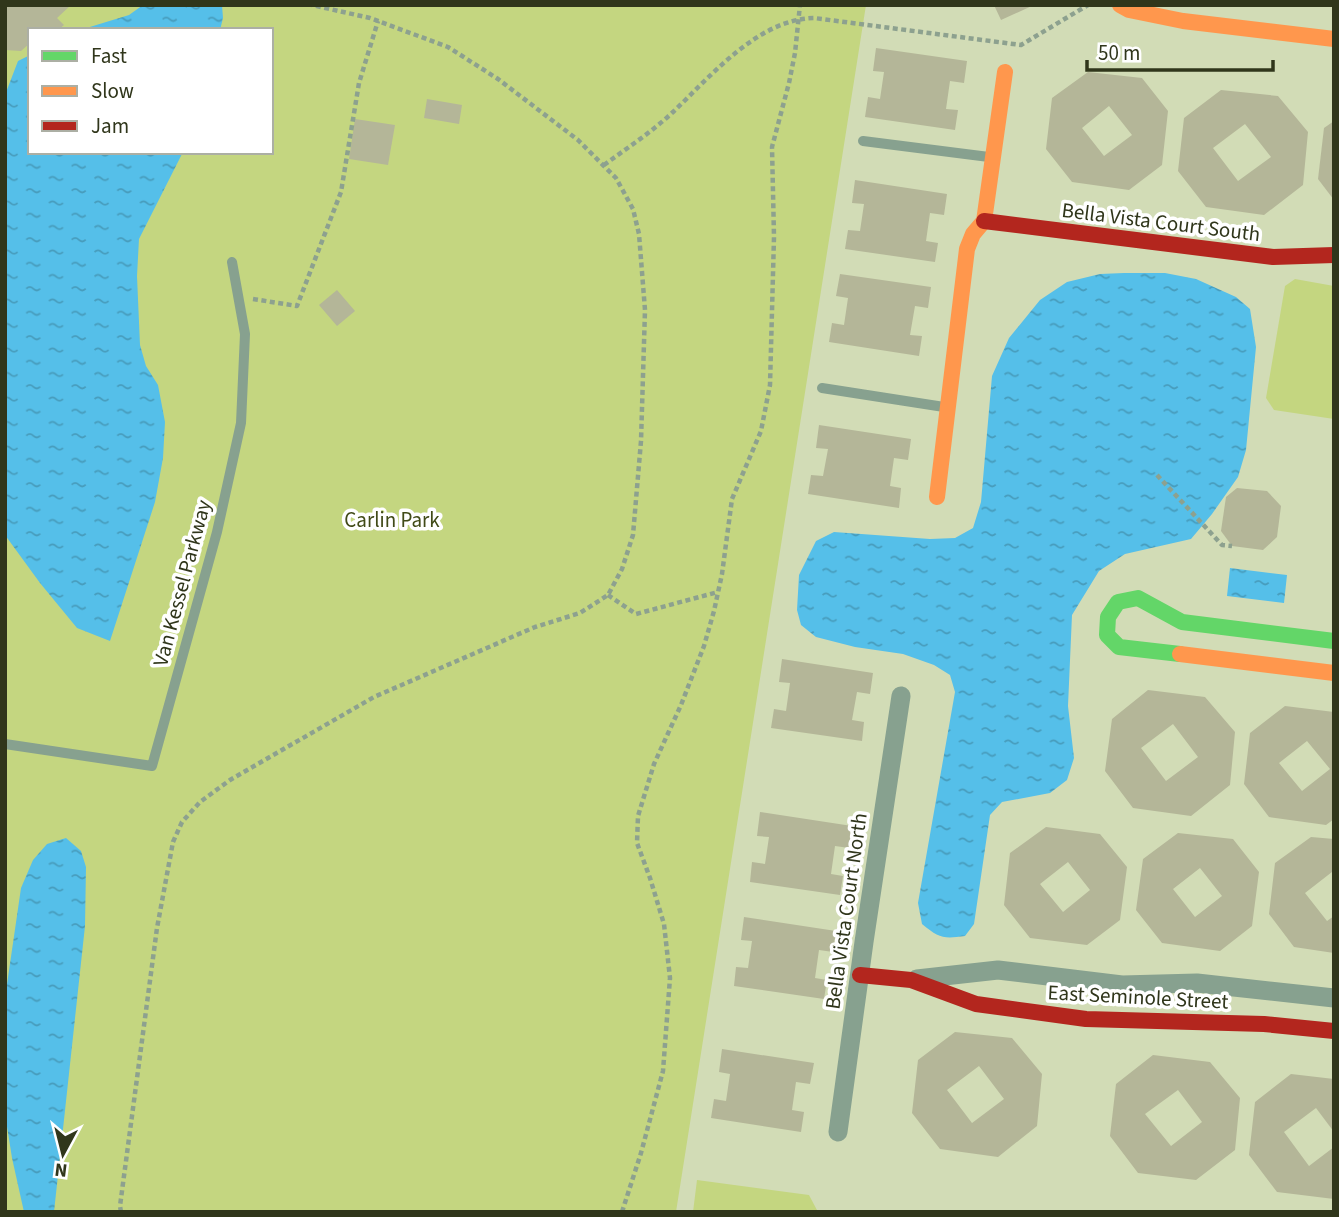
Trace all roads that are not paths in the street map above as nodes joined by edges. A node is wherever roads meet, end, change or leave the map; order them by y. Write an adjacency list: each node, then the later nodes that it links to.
1 (1120, 5): 2 (street)
2 (1334, 38)
3 (1005, 72): 5 (street)
4 (863, 141): 5 (lane)
5 (993, 158): 6 (street)
6 (984, 221): 7 (street, Bella Vista Court South); 10 (street)
7 (1334, 255)
8 (232, 262): 17 (lane, Van Kessel Parkway)
9 (822, 388): 10 (lane)
10 (948, 407): 11 (street)
11 (937, 497)
12 (1255, 631): 13 (street); 14 (street); 14 (street)
13 (1334, 641)
14 (1251, 663): 15 (street)
15 (1334, 673)
16 (901, 696): 18 (street, Bella Vista Court North)
17 (5, 744)
18 (860, 975): 19 (street, East Seminole Street); 22 (street, Bella Vista Court North)
19 (911, 980): 20 (street); 21 (street, East Seminole Street)
20 (1334, 998)
21 (1334, 1031)
22 (838, 1132)

